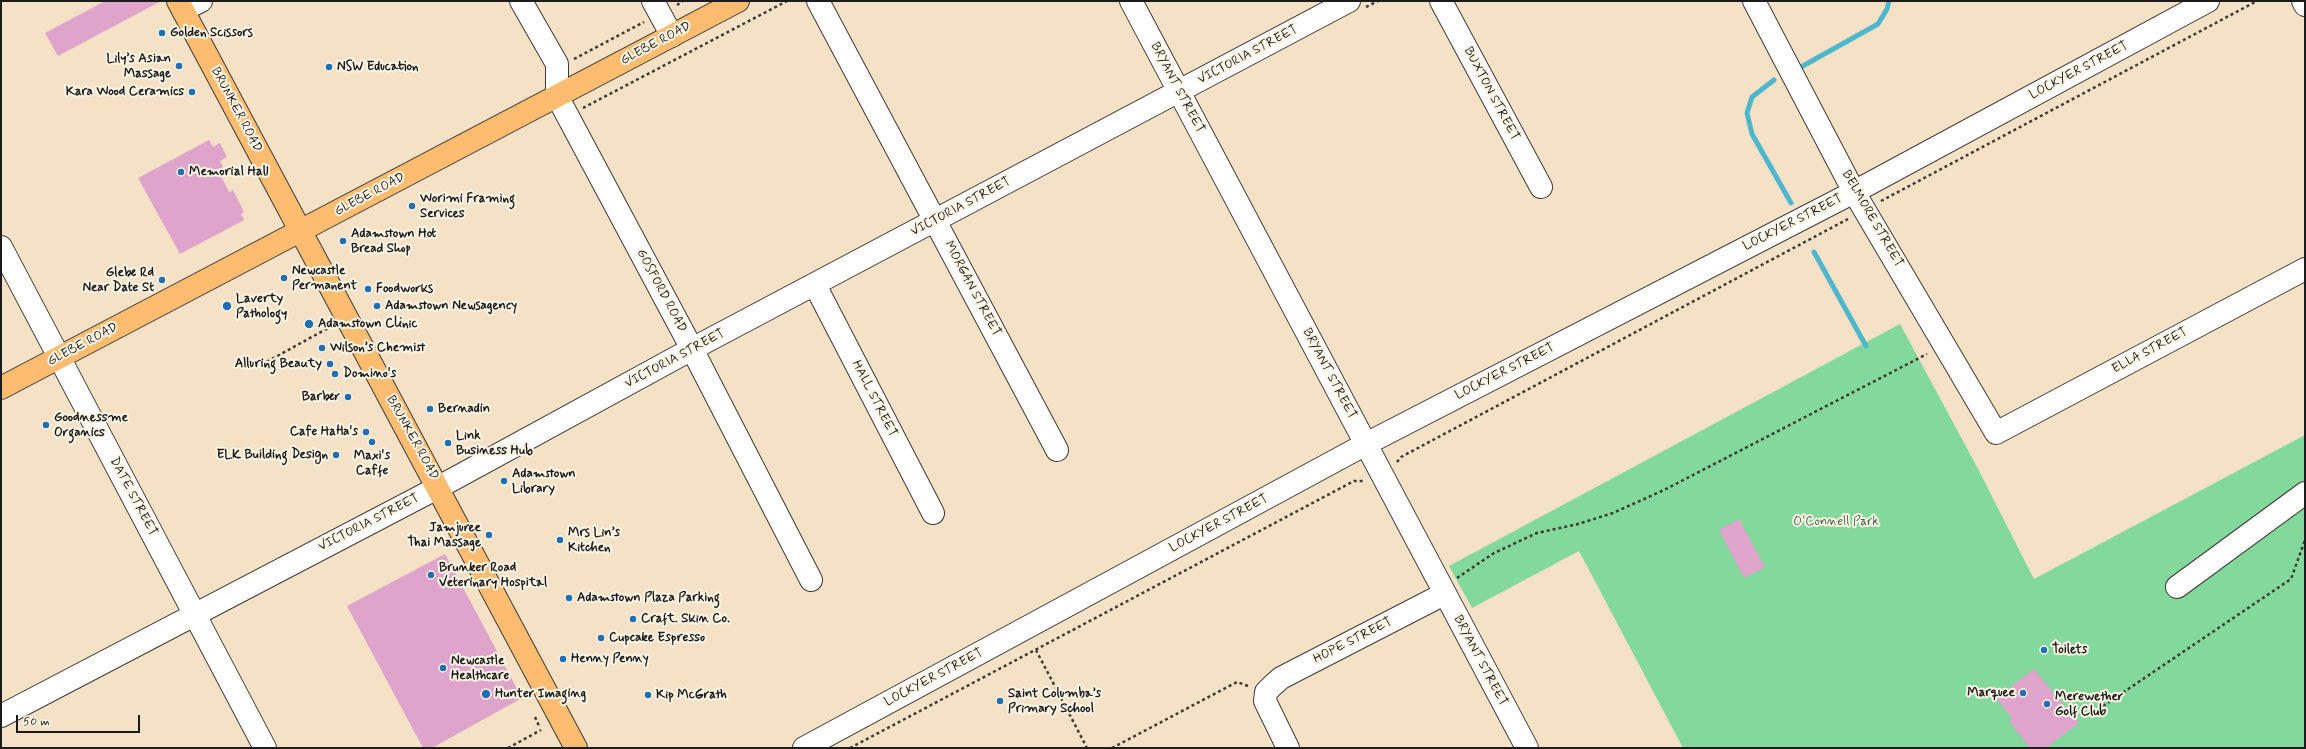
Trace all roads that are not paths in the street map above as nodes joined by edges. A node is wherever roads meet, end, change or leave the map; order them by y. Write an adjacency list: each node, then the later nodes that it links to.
1 (521, 1): 15 (street, GOSFORD ROAD)
2 (738, 1): 13 (main road, GLEBE ROAD)
3 (818, 1): 18 (street, MORGAN STREET)
4 (1131, 1): 14 (street, BRYANT STREET)
5 (1442, 1): 16 (street, BUXTON STREET)
6 (1754, 1): 17 (street, BELMORE STREET)
7 (2208, 1): 17 (street, LOCKYER STREET)
8 (2303, 1): 11 (street)
9 (188, 4): 19 (main road, BRUNKER ROAD)
10 (1357, 4): 14 (street, VICTORIA STREET)
11 (2305, 5)
12 (657, 7): 13 (street)
13 (672, 36): 15 (main road, GLEBE ROAD)
14 (1179, 92): 18 (street, VICTORIA STREET); 27 (street, BRYANT STREET)
15 (557, 96): 19 (main road, GLEBE ROAD); 23 (street, GOSFORD ROAD)
16 (1541, 187)
17 (1854, 192): 26 (street, BELMORE STREET); 27 (street, LOCKYER STREET)
18 (936, 220): 22 (street, VICTORIA STREET); 28 (street, MORGAN STREET)
19 (300, 232): 24 (main road, GLEBE ROAD); 29 (main road, BRUNKER ROAD)
20 (1, 247): 24 (street, DATE STREET)
21 (2305, 269): 26 (street, ELLA STREET)
22 (815, 285): 23 (street, VICTORIA STREET); 31 (street, HALL STREET)
23 (692, 349): 29 (street, VICTORIA STREET); 32 (street, GOSFORD ROAD)
24 (60, 357): 25 (main road, GLEBE ROAD); 35 (street, DATE STREET)
25 (1, 388)
26 (1996, 433)
27 (1366, 444): 33 (street, BRYANT STREET); 39 (street, LOCKYER STREET)
28 (1057, 450)
29 (439, 486): 35 (street, VICTORIA STREET); 38 (main road, BRUNKER ROAD)
30 (2305, 494): 34 (street)
31 (933, 513)
32 (811, 580)
33 (1449, 587): 40 (street, HOPE STREET); 41 (street, BRYANT STREET)
34 (2177, 587)
35 (194, 614): 36 (street, VICTORIA STREET); 37 (street, DATE STREET)
36 (1, 716)
37 (265, 748)
38 (576, 748)
39 (804, 748)
40 (1288, 748)
41 (1526, 748)

